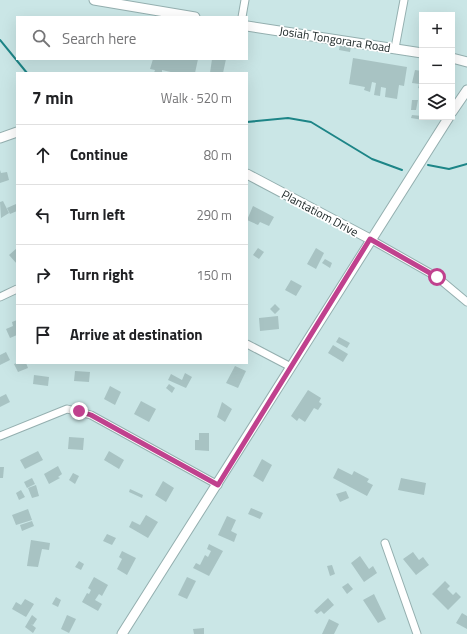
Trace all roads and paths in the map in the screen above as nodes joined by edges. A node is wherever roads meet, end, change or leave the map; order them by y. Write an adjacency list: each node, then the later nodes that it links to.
1 (94, 0): 4 (street)
2 (245, 0): 6 (street)
3 (404, 0): 8 (street)
4 (130, 3): 5 (street)
5 (190, 16)
6 (242, 16)
7 (248, 26): 8 (street, Josiah Tongorara Road)
8 (395, 48): 9 (street, Josiah Tongorara Road)
9 (419, 52)
10 (455, 59): 11 (street)
11 (467, 62)
12 (467, 90): 13 (street)
13 (455, 108)
14 (447, 120): 18 (street, Plantatiom Drive)
15 (16, 132): 16 (street)
16 (0, 138)
17 (248, 175): 18 (street, Plantatiom Drive)
18 (370, 239): 21 (street); 23 (street)
19 (16, 289): 20 (street)
20 (0, 296)
21 (467, 302)
22 (248, 345): 23 (street)
23 (290, 367): 25 (street)
24 (0, 436): 25 (street)
25 (218, 485): 27 (street)
26 (385, 544): 28 (street)
27 (122, 634)
28 (417, 634)

